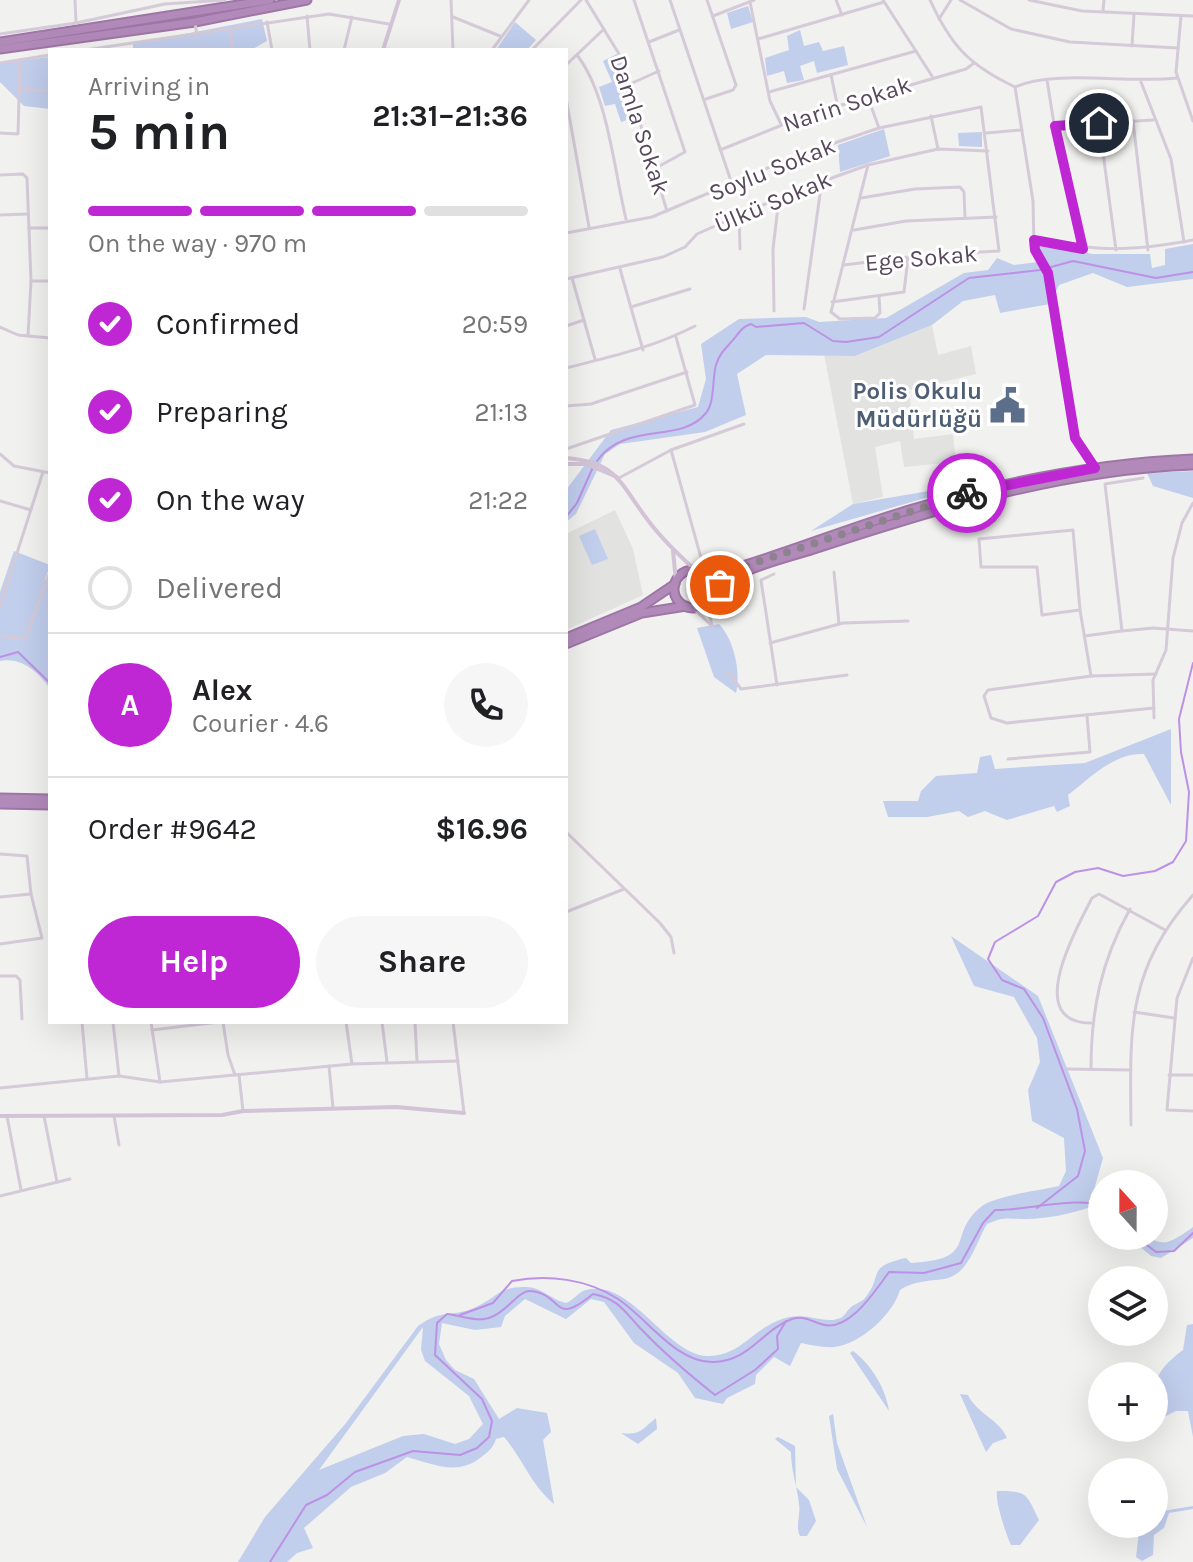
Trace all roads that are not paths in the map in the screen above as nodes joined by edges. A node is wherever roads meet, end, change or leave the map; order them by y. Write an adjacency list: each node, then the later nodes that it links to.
1 (75, 0): 34 (street)
2 (225, 0): 20 (street)
3 (270, 0): 30 (highway)
4 (307, 0): 32 (highway)
5 (398, 0): 35 (street)
6 (451, 0): 29 (street)
7 (529, 0): 41 (street)
8 (584, 0): 36 (street, Damla Sokak); 54 (street)
9 (634, 0): 44 (street)
10 (670, 0): 37 (street)
11 (707, 0): 26 (street)
12 (836, 0): 23 (street)
13 (930, 0): 31 (street)
14 (951, 0): 31 (street)
15 (960, 0): 45 (street)
16 (1029, 0): 21 (street)
17 (1104, 0): 21 (street)
18 (752, 1): 26 (street); 42 (street)
19 (884, 1): 23 (street); 57 (street)
20 (165, 4): 30 (street); 34 (street)
21 (1103, 11): 22 (street)
22 (1134, 13): 24 (street); 45 (street)
23 (842, 15): 42 (street)
24 (1181, 15): 27 (street); 55 (street)
25 (307, 16): 28 (street); 33 (street); 49 (street)
26 (712, 16): 76 (street)
27 (1193, 16)
28 (352, 17): 35 (street); 50 (street)
29 (453, 17): 41 (street); 52 (street)
30 (165, 18): 43 (highway)
31 (939, 19): 63 (street)
32 (195, 22): 40 (street); 56 (highway)
33 (267, 22): 38 (street); 48 (street)
34 (76, 23): 39 (street)
35 (389, 24): 51 (street)
36 (604, 29): 59 (street); 70 (street, Damla Sokak)
37 (680, 29): 44 (street); 76 (street)
38 (230, 30): 40 (street); 47 (street)
39 (0, 34)
40 (197, 36): 46 (street)
41 (500, 36): 53 (street)
42 (758, 39): 74 (street)
43 (0, 42)
44 (649, 42): 64 (street)
45 (1132, 46): 55 (street)
46 (101, 48)
47 (233, 48)
48 (272, 48)
49 (310, 48)
50 (344, 48)
51 (383, 48)
52 (453, 48)
53 (493, 48)
54 (534, 48)
55 (1178, 48): 67 (street)
56 (0, 49)
57 (916, 51): 65 (street); 66 (street)
58 (48, 55): 60 (street)
59 (577, 55): 62 (street); 106 (street)
60 (20, 60): 61 (street); 72 (street)
61 (0, 63)
62 (568, 63)
63 (974, 63): 66 (street, Narin Sokak); 71 (street)
64 (659, 71): 70 (street); 94 (street)
65 (831, 75): 74 (street); 77 (street)
66 (932, 76): 75 (street, Narin Sokak)
67 (1177, 78): 69 (street); 82 (street)
68 (1047, 79): 69 (street); 71 (street); 85 (street)
69 (1141, 82): 80 (street)
70 (630, 84): 94 (street, Damla Sokak)
71 (1015, 87): 87 (street)
72 (20, 89): 73 (street); 88 (street)
73 (48, 91)
74 (769, 92): 84 (street)
75 (868, 97): 77 (street, Narin Sokak); 86 (street)
76 (705, 99): 91 (street)
77 (838, 108): 84 (street, Narin Sokak)
78 (568, 109): 107 (street)
79 (931, 116): 86 (street, Soylu Sokak); 89 (street, Soylu Sokak); 90 (street)
80 (1153, 120): 81 (street); 114 (street)
81 (1133, 121): 83 (street); 117 (street)
82 (1193, 121)
83 (1099, 123): 85 (street); 118 (street)
84 (781, 124): 91 (street, Narin Sokak)
85 (1055, 126): 116 (street)
86 (879, 128): 97 (street, Soylu Sokak)
87 (1022, 130): 89 (street); 112 (street)
88 (0, 133)
89 (986, 133): 92 (street)
90 (938, 149): 92 (street, Ülkü Sokak); 93 (street, Ülkü Sokak)
91 (720, 150): 97 (street)
92 (988, 151): 105 (street)
93 (868, 165): 96 (street, Ülkü Sokak); 99 (street)
94 (654, 169): 100 (street, Damla Sokak)
95 (0, 175): 101 (street)
96 (822, 180): 98 (street, Ülkü Sokak); 130 (street)
97 (732, 184): 100 (street, Soylu Sokak)
98 (779, 198): 103 (street, Ülkü Sokak); 131 (street)
99 (861, 198): 104 (street); 110 (street)
100 (667, 211): 106 (street, Soylu Sokak)
101 (28, 214): 102 (street); 108 (street)
102 (0, 215)
103 (739, 215): 115 (street); 121 (street, Ülkü Sokak)
104 (965, 217): 105 (street); 110 (street)
105 (996, 217): 119 (street, Ege Sokak)
106 (626, 220): 107 (street, Soylu Sokak)
107 (589, 227): 111 (street, Soylu Sokak)
108 (29, 228): 109 (street); 124 (street)
109 (48, 228)
110 (854, 230): 120 (street)
111 (568, 232)
112 (1034, 240): 116 (street); 150 (street)
113 (1193, 240): 114 (street)
114 (1184, 242): 117 (street)
115 (740, 249)
116 (1083, 249): 118 (street)
117 (1148, 250): 118 (street)
118 (1117, 251)
119 (908, 258): 120 (street, Ege Sokak); 127 (street)
120 (844, 265): 128 (street)
121 (619, 267): 122 (street, Ülkü Sokak); 129 (street)
122 (572, 278): 123 (street, Ülkü Sokak); 132 (street)
123 (568, 279)
124 (31, 281): 125 (street); 136 (street)
125 (48, 281)
126 (690, 289): 129 (street)
127 (879, 296): 128 (street); 128 (street)
128 (832, 302)
129 (631, 307): 139 (street)
130 (804, 309)
131 (774, 311)
132 (584, 320): 133 (street); 140 (street)
133 (568, 325)
134 (695, 326): 137 (street)
135 (0, 327): 136 (street)
136 (28, 336): 138 (street)
137 (676, 337): 139 (street); 142 (street)
138 (48, 338)
139 (643, 350): 140 (street)
140 (595, 361): 141 (street)
141 (568, 368)
142 (687, 372): 143 (street); 145 (street)
143 (568, 406)
144 (744, 424): 146 (street)
145 (568, 448)
146 (671, 450): 153 (street); 159 (street)
147 (0, 454): 151 (street)
148 (568, 461): 153 (street)
149 (1193, 462): 150 (highway); 164 (highway)
150 (1095, 468): 159 (highway)
151 (43, 472): 152 (street); 157 (street)
152 (48, 473)
153 (619, 478): 158 (street)
154 (1143, 478): 171 (street)
155 (0, 501): 157 (street)
156 (1193, 503): 170 (street)
157 (31, 510): 165 (street)
158 (673, 550): 159 (street); 162 (street)
159 (699, 569): 162 (highway); 164 (highway)
160 (834, 572): 169 (street)
161 (774, 574): 177 (street)
162 (675, 582): 166 (highway); 175 (highway)
163 (48, 585): 173 (street)
164 (708, 598): 166 (highway); 166 (street)
165 (1, 603)
166 (689, 607): 176 (highway)
167 (1080, 610): 167 (street); 174 (street)
168 (908, 621): 169 (street)
169 (839, 624): 177 (street)
170 (1166, 629): 171 (street); 172 (street); 179 (street)
171 (1122, 631): 174 (street)
172 (1190, 631)
173 (0, 636)
174 (1085, 636): 181 (street)
175 (568, 637)
176 (568, 643)
177 (770, 643): 182 (street)
178 (728, 672): 182 (street)
179 (1156, 674): 181 (street); 183 (street)
180 (847, 675): 182 (street)
181 (1091, 676): 184 (street)
182 (777, 685)
183 (1154, 708): 184 (street); 185 (street)
184 (1087, 715): 186 (street)
185 (1154, 718)
186 (1008, 759)
187 (0, 797): 188 (highway)
188 (48, 800)
189 (48, 800): 190 (highway)
190 (0, 804)
191 (568, 834): 193 (street)
192 (0, 854): 194 (street)
193 (624, 889): 198 (street); 201 (street)
194 (31, 894): 196 (street); 200 (street)
195 (1193, 895): 199 (street)
196 (0, 897)
197 (1130, 909): 199 (street); 207 (street); 207 (street)
198 (568, 911)
199 (1165, 930): 204 (street)
200 (0, 944)
201 (674, 953)
202 (1193, 958): 205 (street)
203 (0, 976): 206 (street)
204 (1134, 1012): 205 (street); 225 (street)
205 (1174, 1018): 227 (street)
206 (22, 1019)
207 (1091, 1023): 224 (street)
208 (82, 1024): 230 (street)
209 (113, 1024): 229 (street)
210 (151, 1024): 217 (street)
211 (204, 1024): 217 (street)
212 (221, 1024): 226 (street)
213 (346, 1024): 221 (street)
214 (382, 1024): 220 (street)
215 (415, 1024): 218 (street)
216 (453, 1024): 219 (street)
217 (152, 1030): 231 (street)
218 (417, 1061): 219 (street); 220 (street)
219 (458, 1061): 236 (street)
220 (387, 1062): 221 (street)
221 (352, 1064): 222 (street)
222 (329, 1066): 226 (street); 233 (street)
223 (1066, 1069): 224 (street)
224 (1091, 1069): 225 (street)
225 (1131, 1070): 241 (street)
226 (237, 1075): 231 (street); 234 (street)
227 (1169, 1075): 228 (street); 235 (street)
228 (1193, 1075)
229 (119, 1076): 230 (street); 231 (street)
230 (87, 1079): 232 (street)
231 (160, 1082)
232 (0, 1088)
233 (333, 1108): 234 (street); 236 (street)
234 (243, 1111): 240 (street)
235 (1193, 1111)
236 (464, 1113)
237 (0, 1116): 238 (street)
238 (7, 1116): 239 (street); 245 (street)
239 (44, 1116): 240 (street); 244 (street)
240 (114, 1116): 242 (street)
241 (1131, 1125)
242 (119, 1145)
243 (70, 1179): 244 (street)
244 (57, 1182): 245 (street)
245 (21, 1190): 246 (street)
246 (0, 1196)

